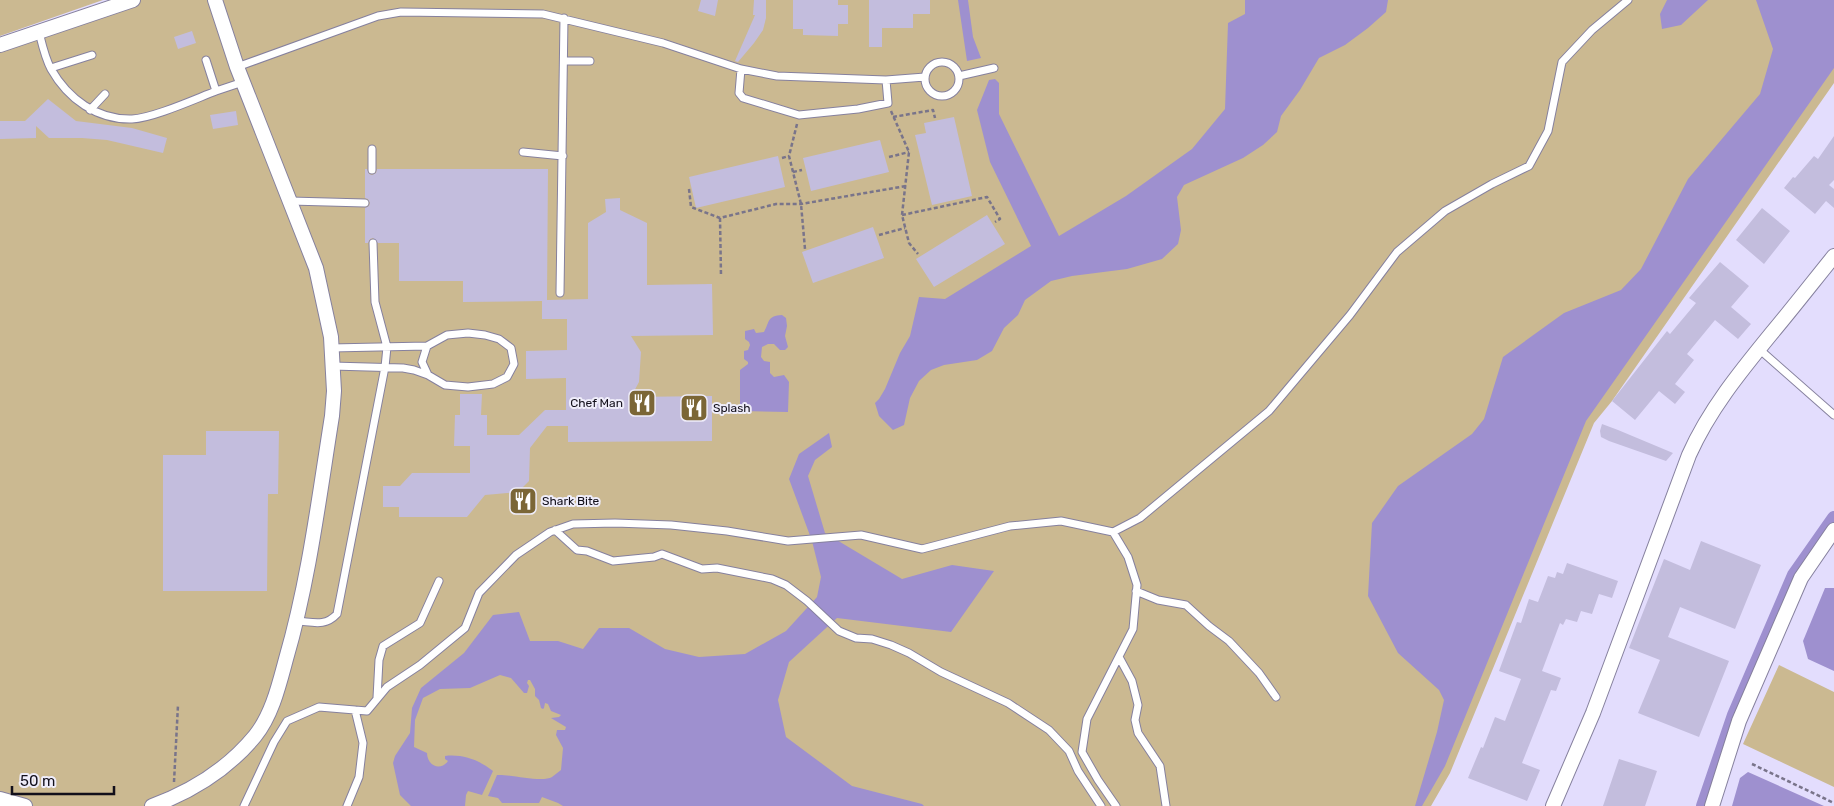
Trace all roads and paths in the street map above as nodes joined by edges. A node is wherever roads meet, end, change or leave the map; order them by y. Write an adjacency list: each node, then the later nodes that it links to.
1 (133, 0): 5 (street)
2 (214, 0): 11 (street)
3 (1628, 0): 62 (lane)
4 (564, 18): 9 (lane); 11 (lane); 14 (lane)
5 (39, 32): 6 (street); 12 (lane)
6 (0, 45)
7 (92, 54): 12 (lane)
8 (206, 60): 19 (lane)
9 (564, 61): 10 (lane); 29 (lane)
10 (590, 61)
11 (238, 67): 18 (street)
12 (51, 68): 22 (lane)
13 (994, 68): 15 (lane)
14 (741, 69): 17 (lane); 23 (lane)
15 (958, 76): 16 (lane); 16 (lane)
16 (925, 77): 17 (lane)
17 (886, 80): 21 (lane)
18 (243, 82): 19 (lane); 38 (street)
19 (216, 91): 22 (lane)
20 (105, 94): 22 (lane)
21 (888, 103): 23 (lane); 24 (path)
22 (90, 110)
23 (799, 115): 30 (path)
24 (893, 117): 25 (path); 28 (path)
25 (935, 118)
26 (372, 149): 33 (lane)
27 (523, 152): 29 (lane)
28 (908, 152): 31 (path); 36 (path)
29 (563, 156): 51 (lane)
30 (789, 156): 32 (path); 35 (path)
31 (889, 157)
32 (782, 158)
33 (372, 170)
34 (802, 170): 35 (path)
35 (793, 172): 40 (path)
36 (906, 186): 40 (path); 41 (path)
37 (689, 189): 42 (path)
38 (290, 201): 39 (lane); 54 (street)
39 (365, 203)
40 (801, 204): 42 (path); 47 (path)
41 (902, 215): 43 (path); 44 (path)
42 (720, 218): 50 (path)
43 (995, 222)
44 (905, 228): 45 (path); 48 (path)
45 (879, 236)
46 (373, 243): 53 (lane)
47 (805, 249)
48 (918, 254)
49 (1834, 256): 55 (street)
50 (720, 276)
51 (560, 293)
52 (428, 346): 53 (lane); 58 (lane); 58 (lane)
53 (387, 347): 54 (lane); 57 (lane)
54 (332, 348): 56 (street)
55 (1759, 349): 59 (lane); 82 (street)
56 (332, 366): 57 (lane); 65 (street)
57 (386, 367): 58 (lane); 65 (lane)
58 (428, 375)
59 (1834, 415)
60 (555, 530): 62 (lane); 68 (lane); 79 (lane)
61 (1834, 530): 83 (street)
62 (1113, 532): 64 (lane)
63 (439, 581): 68 (lane)
64 (1136, 591): 66 (lane); 67 (lane)
65 (297, 621): 73 (street)
66 (1119, 657): 80 (lane); 81 (lane)
67 (1276, 697)
68 (377, 699): 70 (lane)
69 (178, 705): 73 (path)
70 (355, 710): 77 (lane); 78 (lane)
71 (1752, 764): 74 (path)
72 (0, 799): 75 (street)
73 (173, 799): 76 (street)
74 (1834, 803)
75 (25, 806)
76 (152, 806)
77 (244, 806)
78 (347, 806)
79 (1101, 806)
80 (1116, 806)
81 (1166, 806)
82 (1553, 806)
83 (1712, 806)

